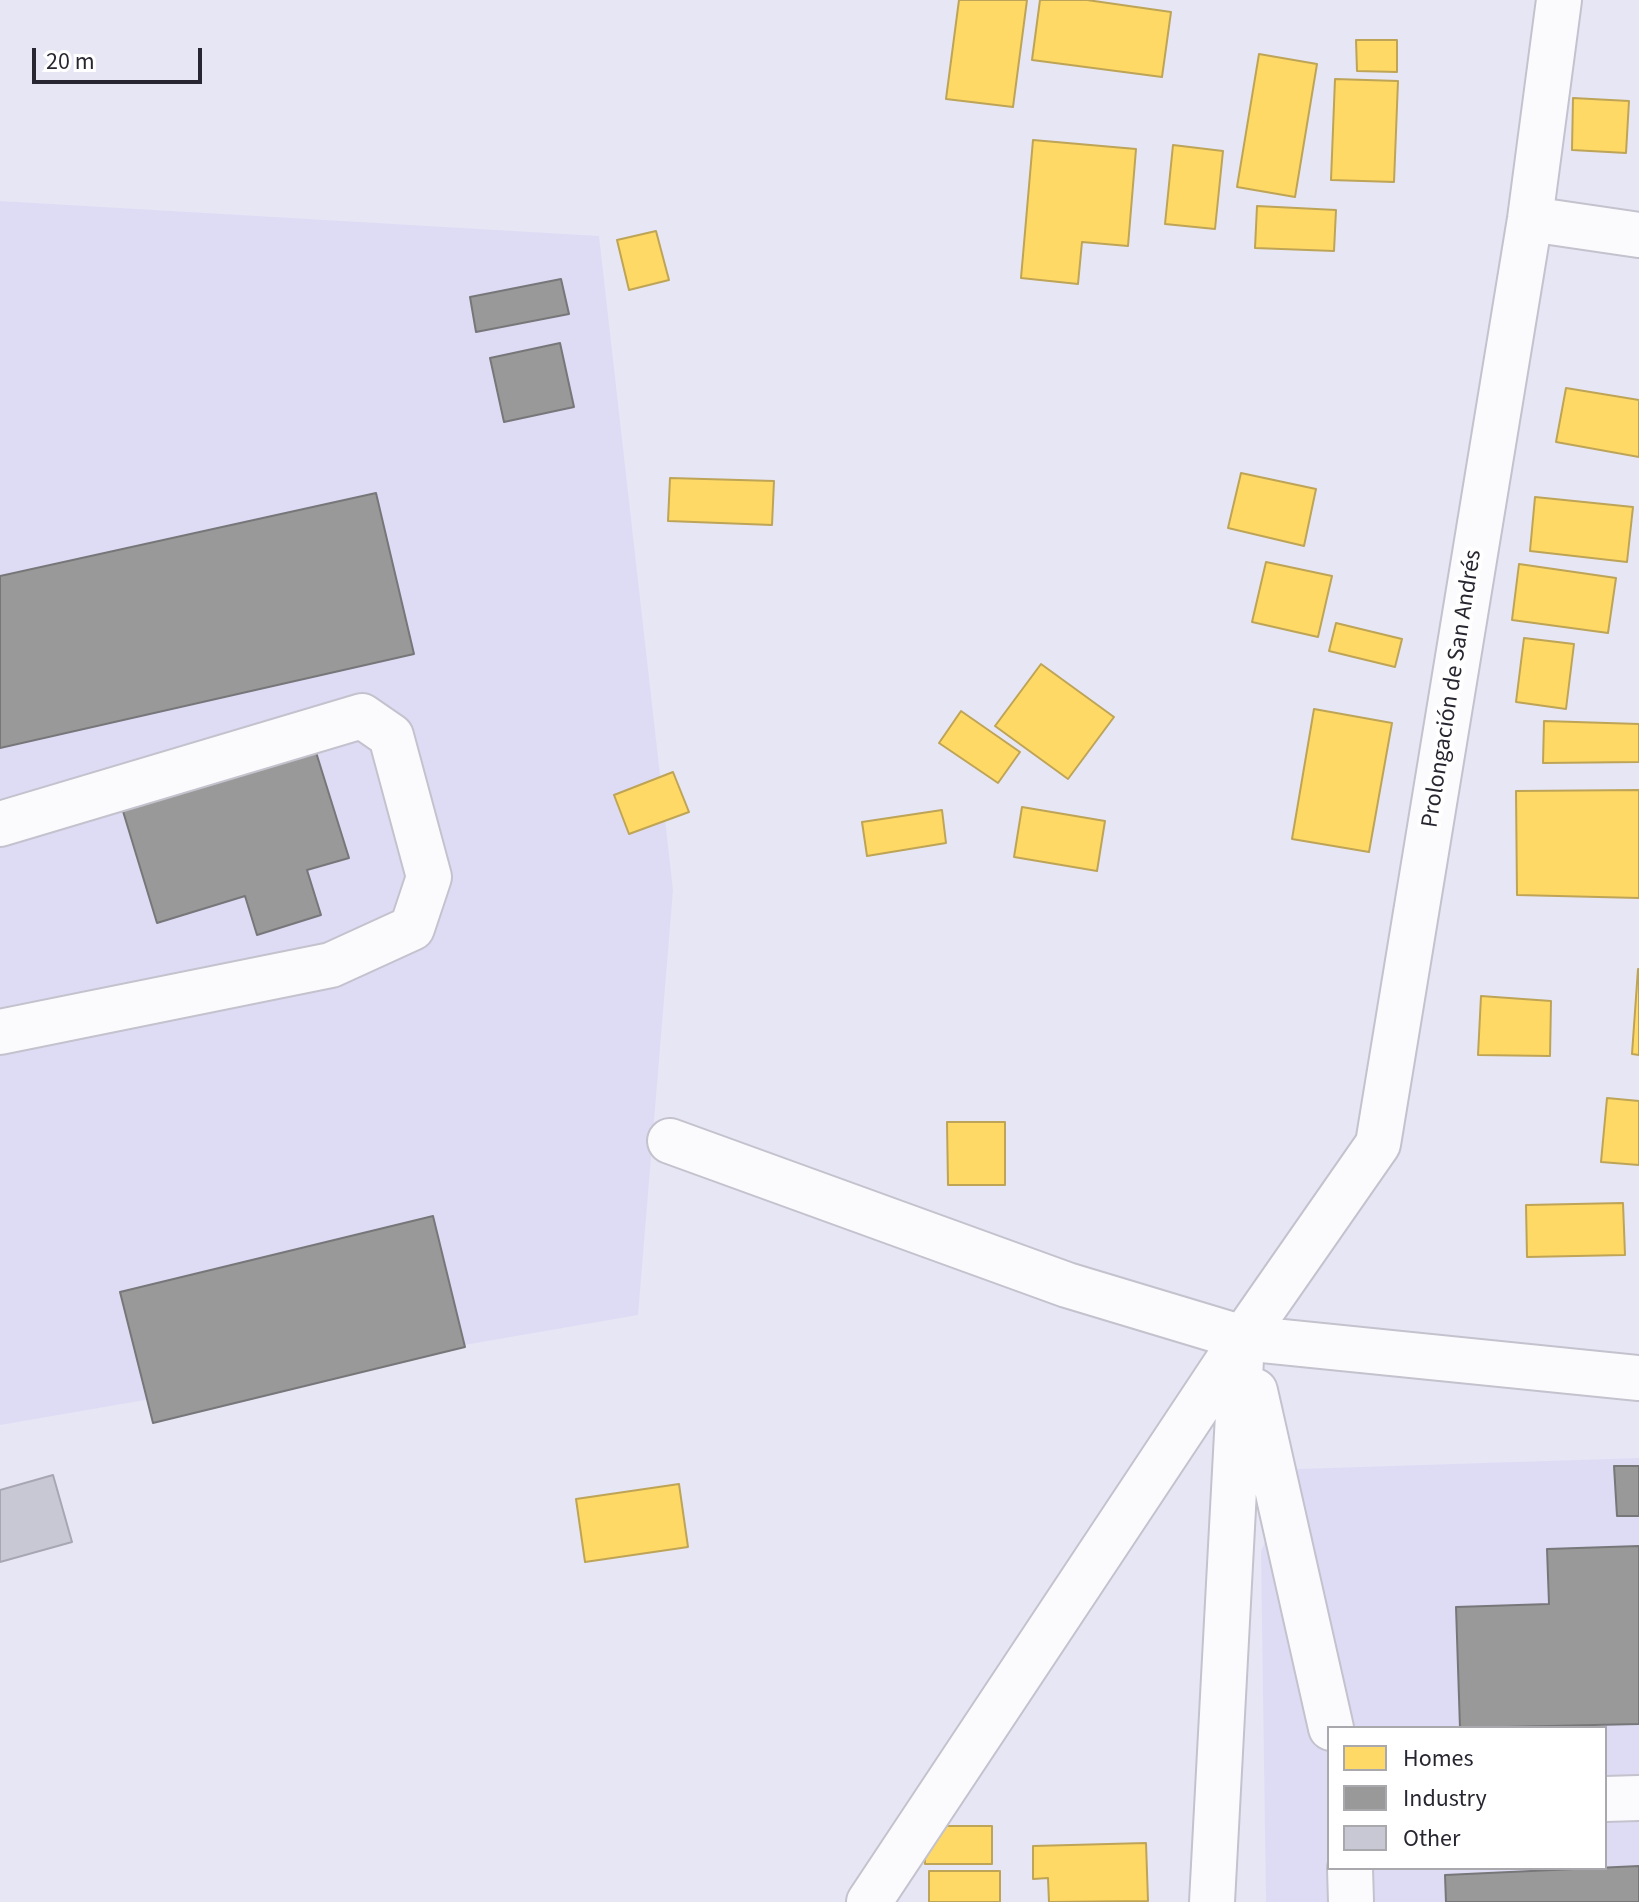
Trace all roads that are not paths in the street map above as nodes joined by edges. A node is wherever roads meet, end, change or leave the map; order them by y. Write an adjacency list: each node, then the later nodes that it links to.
1 (1559, 0): 2 (street, Prolongación de San Andrés)
2 (1530, 219): 3 (street); 7 (street, Prolongación de San Andrés)
3 (1639, 235)
4 (0, 824): 5 (street)
5 (0, 1032)
6 (670, 1141): 7 (street)
7 (1243, 1338): 8 (street); 9 (street); 13 (street, Prolongación de San Andrés); 14 (street)
8 (1639, 1378)
9 (1331, 1726)
10 (1639, 1798): 11 (street)
11 (1607, 1799)
12 (1350, 1870): 15 (street)
13 (869, 1902)
14 (1212, 1902)
15 (1351, 1902)

